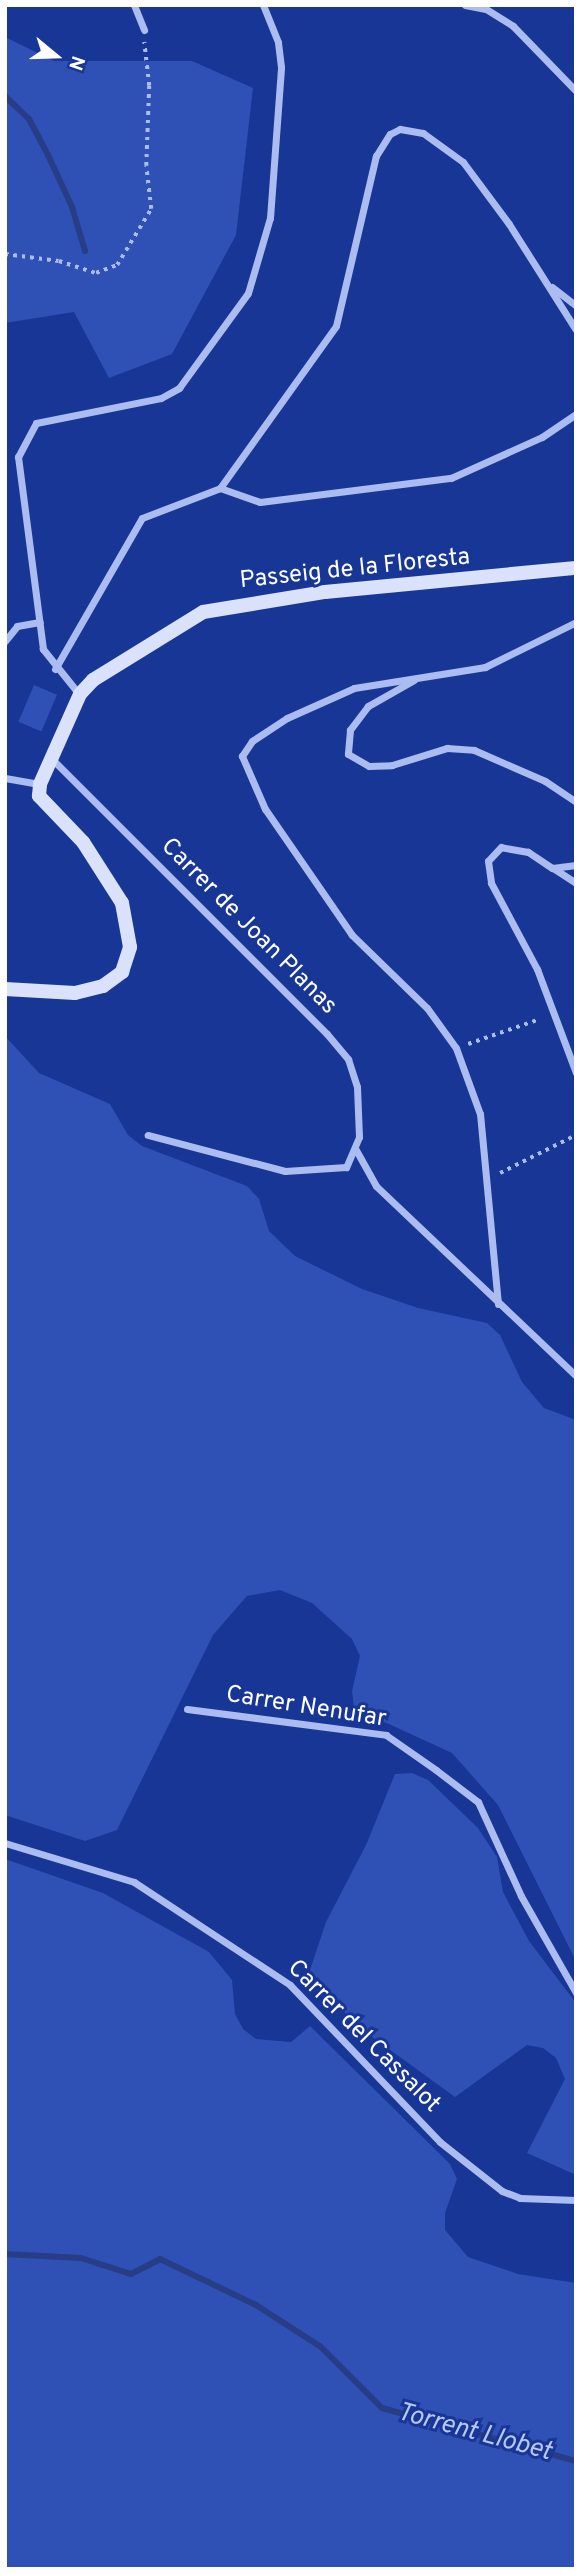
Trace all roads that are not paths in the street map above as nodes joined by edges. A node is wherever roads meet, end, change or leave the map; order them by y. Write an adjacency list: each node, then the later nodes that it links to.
1 (134, 5): 4 (street)
2 (263, 5): 12 (street)
3 (465, 5): 5 (street)
4 (144, 30)
5 (576, 91)
6 (548, 284): 7 (street); 8 (street); 10 (street)
7 (576, 306)
8 (576, 330)
9 (576, 414): 10 (street)
10 (220, 488): 15 (street)
11 (576, 568): 17 (street, Passeig de la Floresta)
12 (40, 622): 14 (street); 15 (street)
13 (576, 622): 16 (street)
14 (5, 641)
15 (55, 669): 17 (street)
16 (421, 677): 21 (street); 29 (street)
17 (80, 694): 18 (street)
18 (51, 758): 20 (street); 28 (street, Carrer de Joan Planas)
19 (5, 778): 20 (street)
20 (40, 783): 25 (street)
21 (576, 803)
22 (576, 865): 23 (street)
23 (552, 868): 24 (street); 26 (street)
24 (576, 883)
25 (5, 989)
26 (576, 1073)
27 (148, 1135): 28 (street)
28 (356, 1150): 29 (street)
29 (498, 1304): 30 (street)
30 (576, 1376)
31 (187, 1709): 33 (street, Carrer Nenufar)
32 (5, 1843): 34 (street, Carrer del Cassalot)
33 (576, 1993)
34 (576, 2200)

